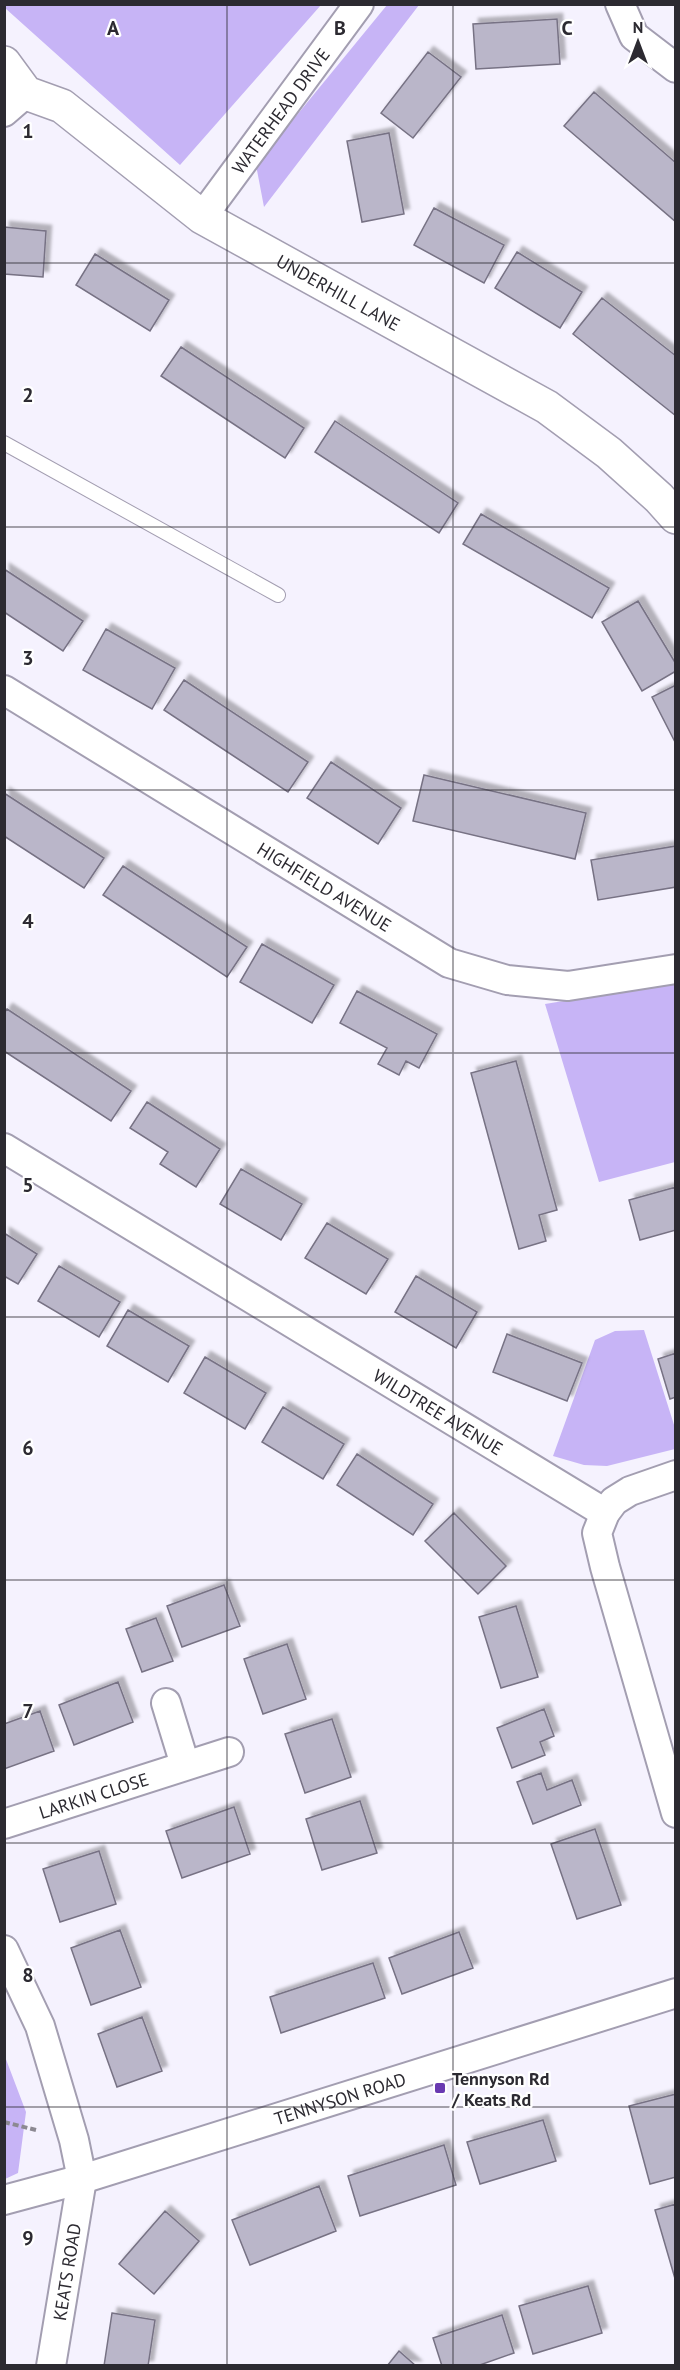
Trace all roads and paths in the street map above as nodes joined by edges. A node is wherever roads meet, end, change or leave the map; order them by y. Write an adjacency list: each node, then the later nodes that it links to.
1 (359, 4): 6 (street, WATERHEAD DRIVE)
2 (620, 4): 4 (street)
3 (4, 63): 5 (street, UNDERHILL LANE)
4 (675, 68)
5 (15, 103): 6 (street, UNDERHILL LANE)
6 (202, 217): 8 (street, UNDERHILL LANE)
7 (4, 443): 9 (lane)
8 (675, 518)
9 (278, 596)
10 (4, 690): 11 (street, HIGHFIELD AVENUE)
11 (675, 969)
12 (4, 1148): 14 (street, WILDTREE AVENUE)
13 (675, 1475): 14 (street)
14 (605, 1513): 18 (street)
15 (166, 1703): 17 (street)
16 (229, 1752): 17 (street, LARKIN CLOSE)
17 (185, 1765): 19 (street, LARKIN CLOSE)
18 (675, 1813)
19 (4, 1824)
20 (4, 1950): 22 (street)
21 (675, 1993): 22 (street, TENNYSON ROAD)
22 (82, 2179): 23 (street, TENNYSON ROAD); 24 (street, KEATS ROAD)
23 (4, 2200)
24 (51, 2366)

